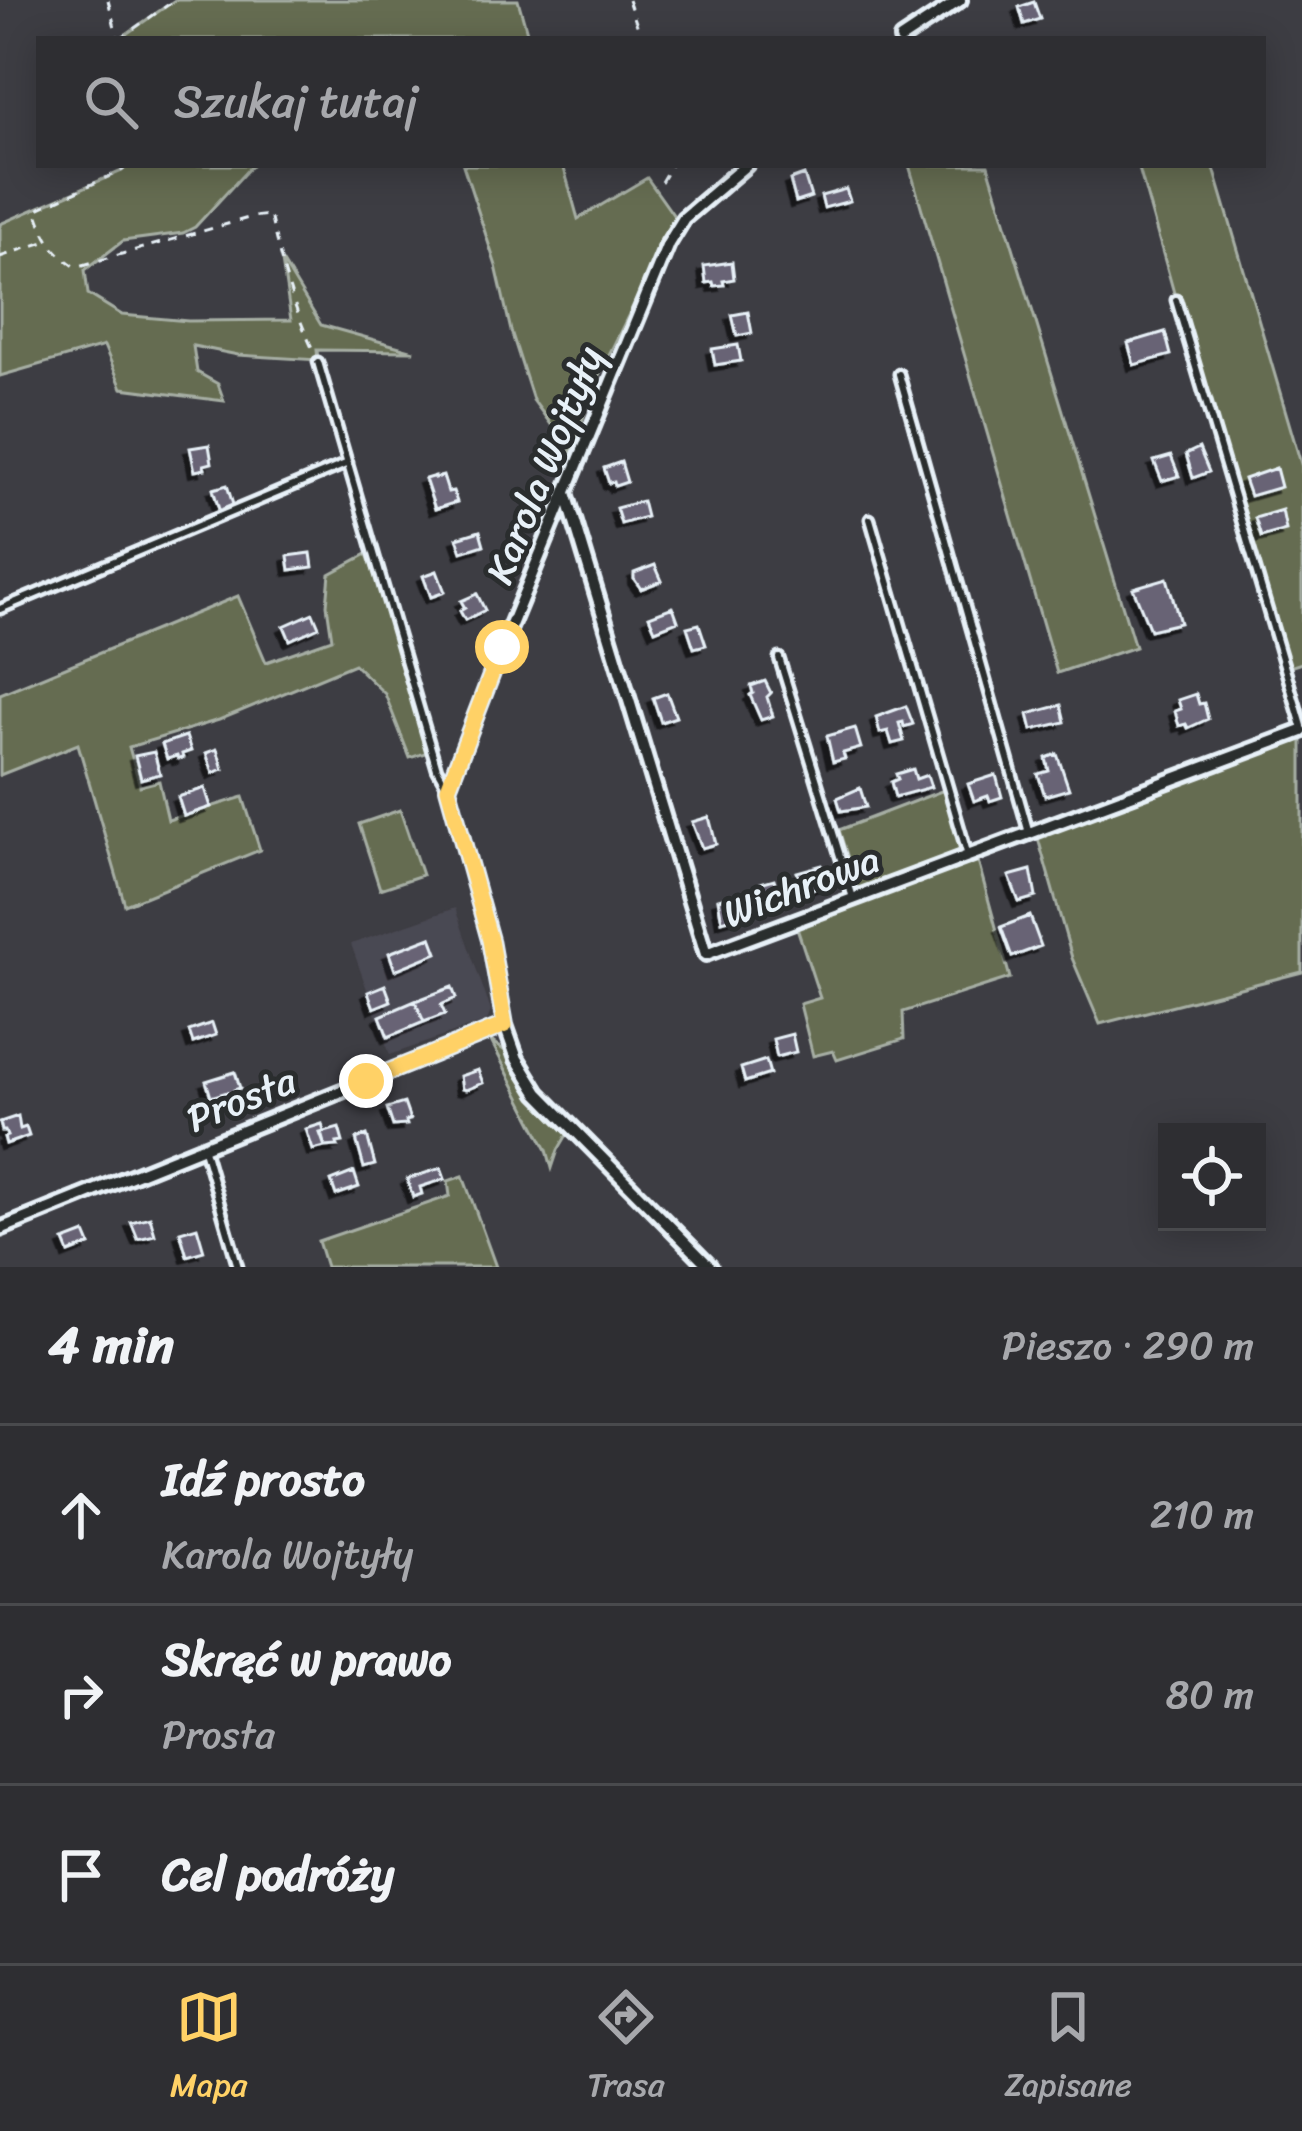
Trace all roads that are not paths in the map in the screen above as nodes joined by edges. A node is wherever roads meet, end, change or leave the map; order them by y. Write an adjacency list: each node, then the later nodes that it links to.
1 (960, 0): 2 (street)
2 (906, 36)
3 (742, 168): 8 (street, Karola Wojtyły)
4 (1176, 300): 12 (lane)
5 (318, 362): 7 (lane)
6 (899, 374): 14 (lane)
7 (348, 463): 10 (lane); 13 (lane)
8 (566, 493): 13 (street, Karola Wojtyły); 16 (street, Wichrowa)
9 (870, 519): 15 (lane)
10 (0, 609)
11 (779, 658): 16 (lane)
12 (1302, 729): 14 (street, Wichrowa)
13 (448, 788): 17 (street)
14 (1029, 832): 15 (street, Wichrowa)
15 (968, 856): 16 (street, Wichrowa)
16 (853, 898)
17 (505, 1025): 18 (street, Prosta); 21 (street)
18 (203, 1147): 19 (street, Prosta); 20 (lane)
19 (0, 1229)
20 (238, 1267)
21 (710, 1267)

